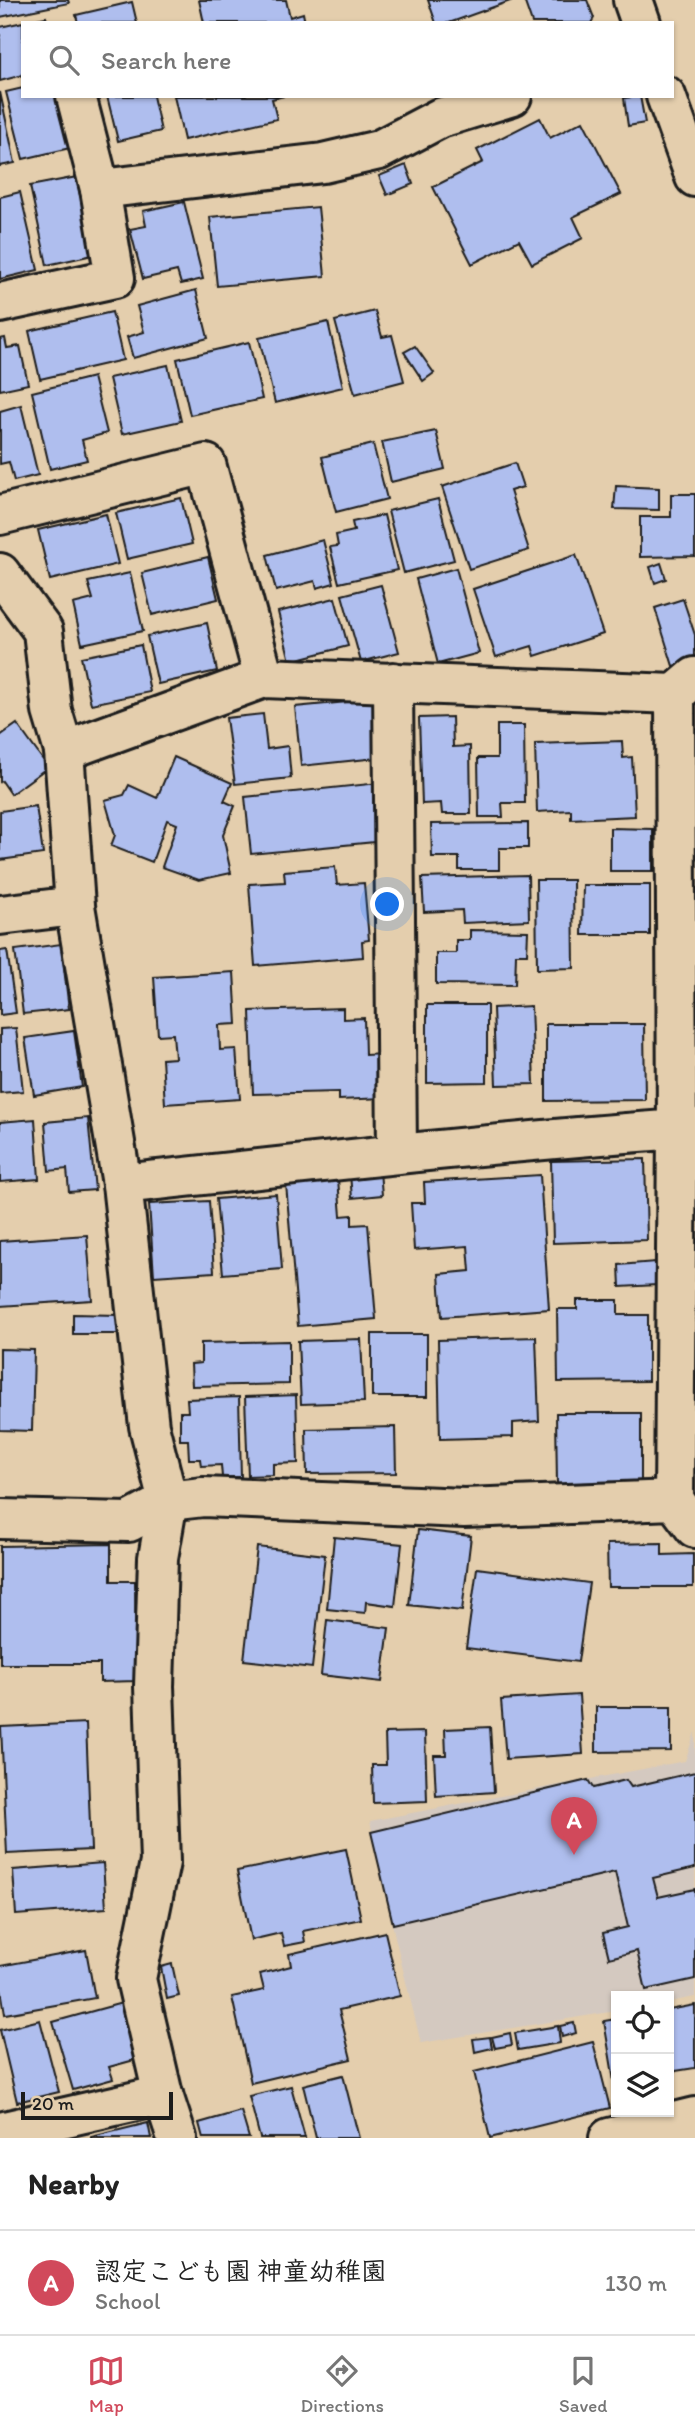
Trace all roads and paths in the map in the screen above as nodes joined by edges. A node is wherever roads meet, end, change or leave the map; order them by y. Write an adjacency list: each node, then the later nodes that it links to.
1 (633, 0): 2 (street)
2 (639, 21)
3 (77, 98): 7 (street)
4 (505, 98): 7 (street)
5 (667, 98): 6 (street)
6 (695, 177)
7 (100, 189): 8 (street)
8 (0, 303)
9 (0, 515): 11 (street)
10 (0, 573): 14 (street)
11 (264, 678): 12 (street); 14 (street)
12 (393, 682): 13 (street); 18 (street)
13 (685, 686): 17 (street)
14 (64, 751): 15 (street)
15 (75, 906): 16 (street); 19 (street)
16 (0, 915)
17 (686, 1129): 18 (street); 21 (street)
18 (397, 1154): 19 (street)
19 (122, 1184): 20 (street)
20 (168, 1501): 21 (street); 22 (street); 23 (street)
21 (684, 1514)
22 (0, 1519)
23 (163, 2095): 25 (street); 26 (street)
24 (695, 2117): 27 (street)
25 (0, 2132)
26 (177, 2138)
27 (608, 2138)

